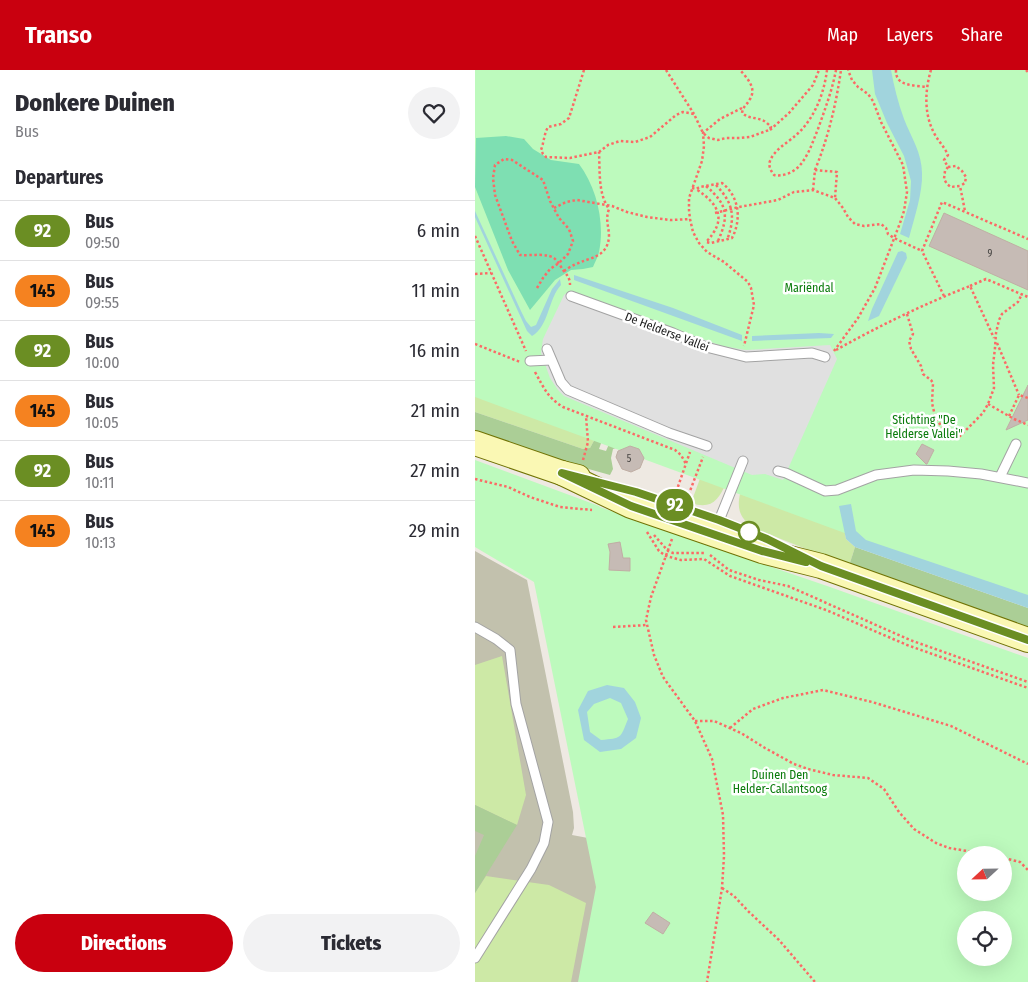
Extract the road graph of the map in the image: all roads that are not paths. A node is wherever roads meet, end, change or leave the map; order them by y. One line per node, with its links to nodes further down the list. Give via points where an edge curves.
1 (571, 296): 3 (lane, De Helderse Vallei, via 706,347 746,357 812,353)
2 (547, 350): 4 (lane)
3 (825, 357)
4 (551, 360): 5 (lane); 8 (lane, via 561,382 569,390)
5 (527, 362)
6 (475, 443): 13 (street, via 568,475 631,506 678,511)
7 (1016, 444): 11 (lane)
8 (707, 446)
9 (743, 461): 13 (lane)
10 (778, 471): 11 (lane, via 825,491 837,490 876,475 915,470)
11 (1000, 478): 12 (lane)
12 (1028, 483)
13 (717, 527): 15 (street, via 762,551 821,566)
14 (475, 627): 16 (lane, via 510,650 515,704 548,822 544,843 531,869)
15 (1028, 640)
16 (475, 958)

